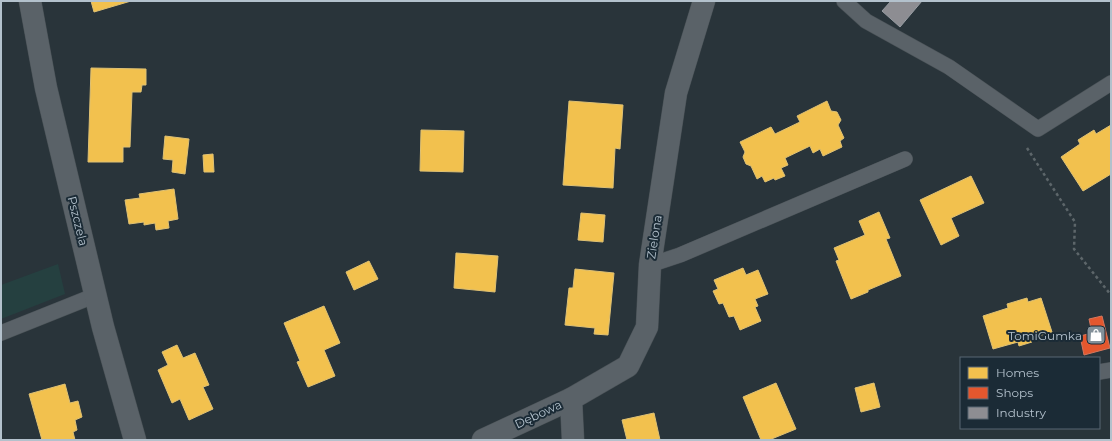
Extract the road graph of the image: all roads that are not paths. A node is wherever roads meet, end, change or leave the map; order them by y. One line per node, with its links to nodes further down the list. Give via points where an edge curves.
1 (30, 1): 7 (street, Pszczela, via 46,88)
2 (704, 1): 6 (street, Zielona, via 676,93)
3 (844, 1): 4 (lane, via 866,21 950,67 1038,129)
4 (1111, 83)
5 (905, 159): 6 (lane, via 680,255)
6 (650, 264): 11 (street, Zielona, via 647,327 628,366)
7 (96, 295): 8 (lane); 12 (street, Pszczela)
8 (1, 333)
9 (1111, 370): 10 (lane)
10 (1100, 372)
11 (571, 399): 13 (street, Dębowa); 14 (street)
12 (135, 440)
13 (483, 440)
14 (573, 440)

